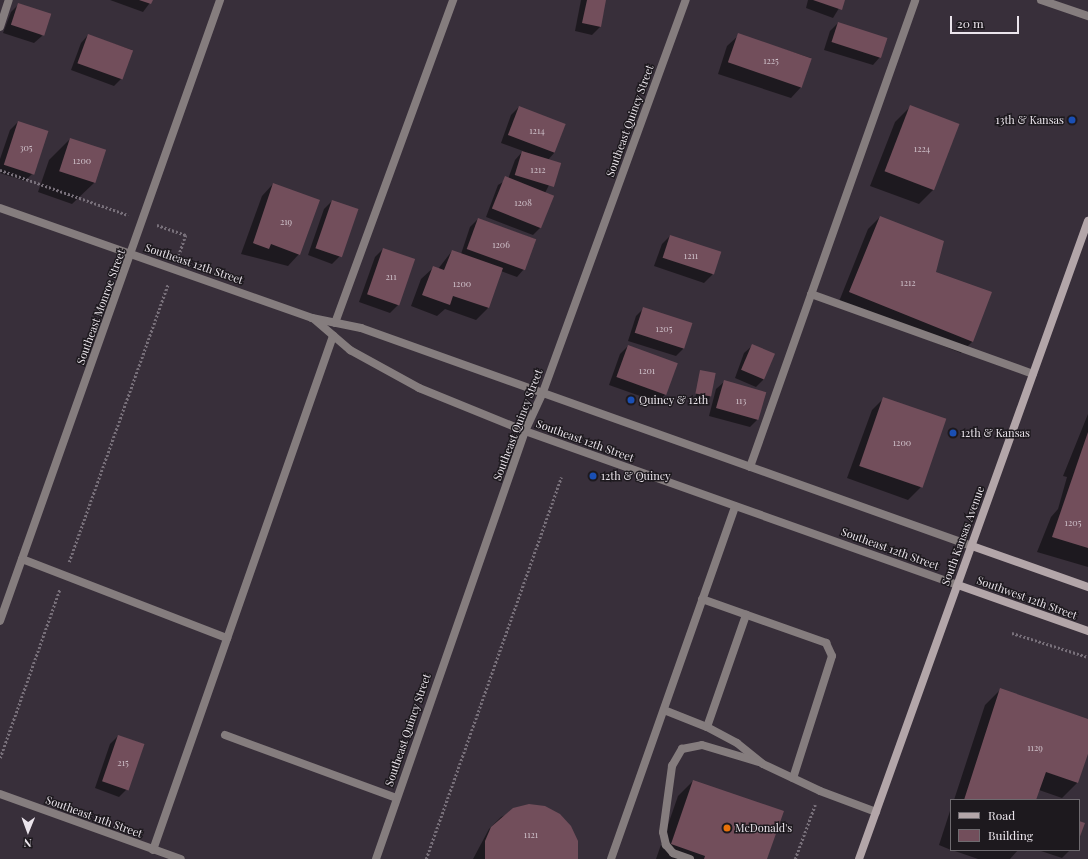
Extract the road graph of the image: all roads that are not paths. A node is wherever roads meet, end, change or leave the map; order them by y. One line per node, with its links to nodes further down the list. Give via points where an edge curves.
1 (9, 0): 8 (street)
2 (220, 0): 11 (street, Southeast Monroe Street)
3 (453, 0): 14 (street)
4 (686, 0): 17 (street, Southeast Quincy Street)
5 (915, 0): 12 (street)
6 (1041, 0): 7 (street)
7 (1088, 16)
8 (0, 27)
9 (0, 208): 11 (street, Southeast 12th Street)
10 (1088, 221): 16 (main road, South Kansas Avenue)
11 (131, 254): 13 (street, Southeast 12th Street); 22 (street, Southeast Monroe Street)
12 (810, 294): 16 (street); 19 (street)
13 (312, 318): 14 (street, Southeast 12th Street); 15 (street, Southeast 12th Street)
14 (335, 323): 17 (street, Southeast 12th Street, via 361,328)
15 (333, 336): 18 (street, Southeast 12th Street, via 350,350 419,388); 29 (street)
16 (1033, 374): 21 (main road, South Kansas Avenue)
17 (543, 392): 18 (street, Southeast Quincy Street); 19 (street, Southeast 12th Street)
18 (525, 431): 20 (street, Southeast 12th Street); 36 (street, Southeast Quincy Street)
19 (750, 467): 21 (street, Southeast 12th Street)
20 (736, 506): 23 (street, Southeast 12th Street); 25 (street)
21 (972, 546): 23 (main road, South Kansas Avenue); 24 (main road)
22 (22, 559): 27 (street, Southeast Monroe Street); 29 (street)
23 (958, 585): 28 (main road, Southwest 12th Street); 37 (main road, South Kansas Avenue)
24 (1088, 587)
25 (702, 599): 26 (street); 30 (street)
26 (746, 615): 31 (street); 34 (street, via 826,643 832,656)
27 (0, 622)
28 (1088, 631)
29 (228, 638): 38 (street)
30 (664, 710): 31 (street); 41 (street)
31 (707, 727): 33 (street, via 737,743)
32 (225, 735): 36 (street)
33 (764, 764): 34 (street); 42 (street, via 702,744 682,749 672,766 664,832 666,844 673,853)
34 (793, 778): 37 (street)
35 (0, 794): 38 (street, Southeast 11th Street)
36 (396, 798): 40 (street, Southeast Quincy Street)
37 (876, 812): 43 (main road, South Kansas Avenue)
38 (153, 850): 39 (street, Southeast 11th Street)
39 (181, 859)
40 (376, 859)
41 (611, 859)
42 (690, 859)
43 (860, 859)

